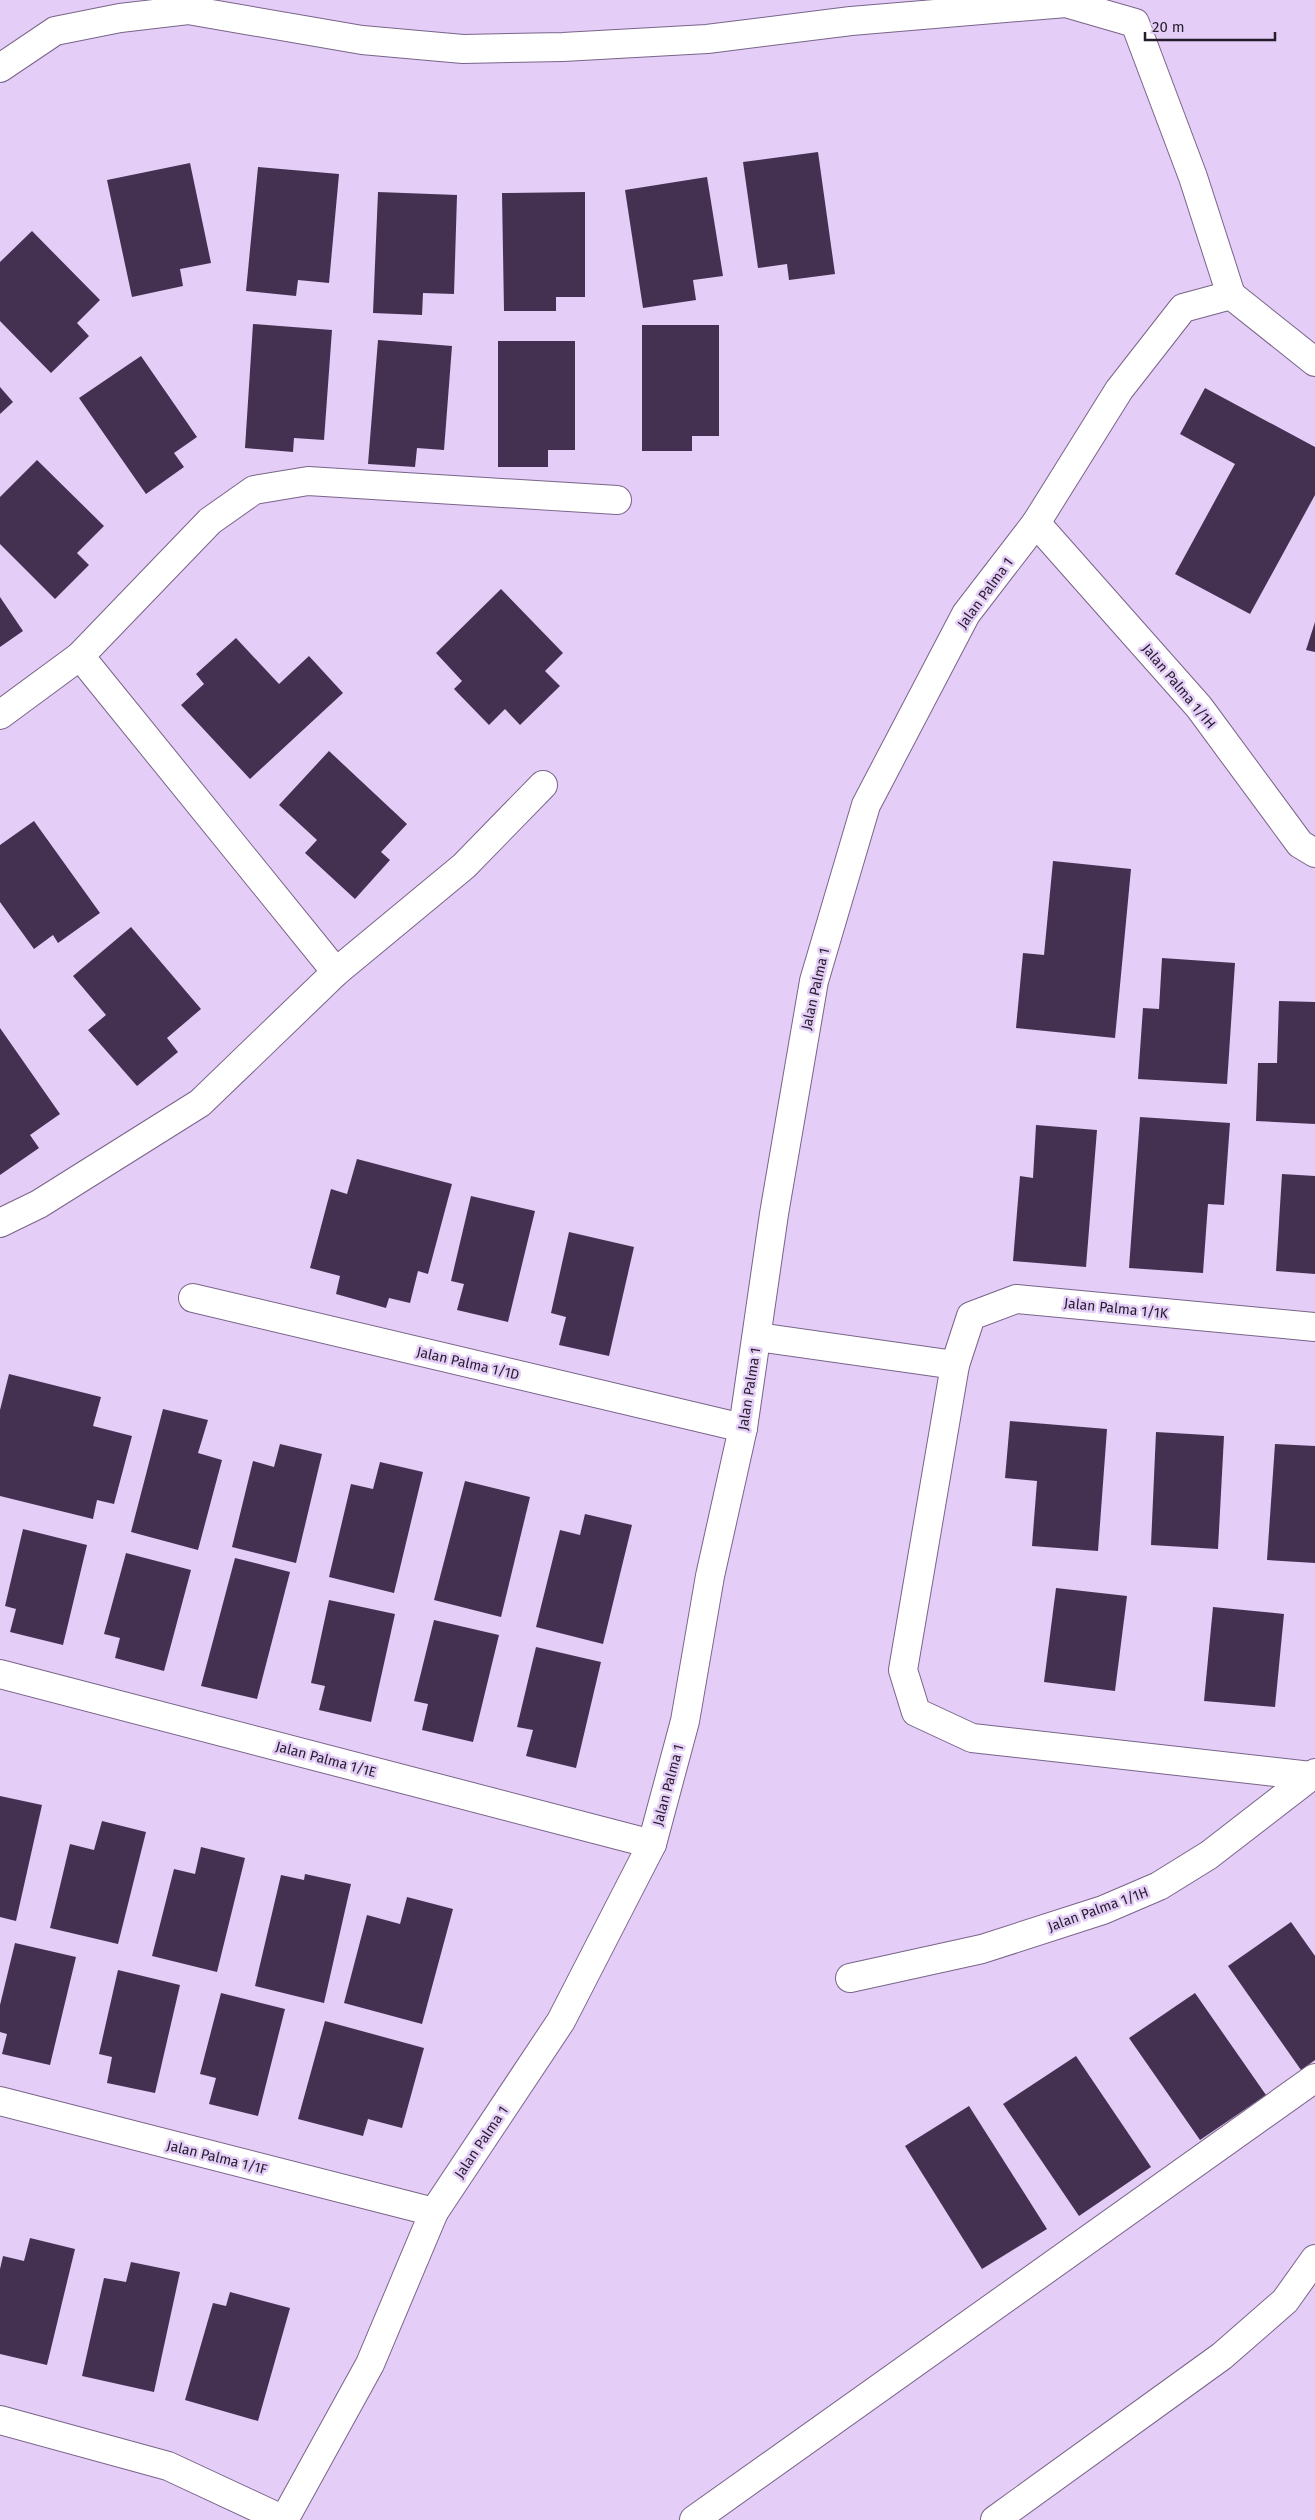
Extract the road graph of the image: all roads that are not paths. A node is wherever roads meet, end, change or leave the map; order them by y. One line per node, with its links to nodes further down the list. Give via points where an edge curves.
1 (0, 68): 2 (street, via 55,31 120,18 188,10 362,40 463,49 563,47 707,38 851,21 1066,3 1135,23 1193,177)
2 (1231, 295): 3 (street); 5 (street, Jalan Palma 1, via 1182,308 1119,390)
3 (1315, 362)
4 (617, 500): 6 (street, via 308,481 254,490 210,521)
5 (1036, 523): 9 (street, Jalan Palma 1/1H, via 1199,707 1300,844); 14 (street, Jalan Palma 1, via 966,614 866,804 814,981 774,1214)
6 (80, 656): 7 (street); 10 (street)
7 (0, 715)
8 (543, 785): 10 (street, via 464,866)
9 (1315, 853)
10 (336, 972): 11 (street, via 200,1103 39,1204)
11 (0, 1223)
12 (193, 1298): 16 (street, Jalan Palma 1/1D)
13 (1315, 1328): 15 (street, Jalan Palma 1/1K, via 1016,1299 971,1316)
14 (757, 1338): 15 (street); 16 (street, Jalan Palma 1)
15 (955, 1365): 18 (street, via 903,1670 916,1712 972,1738)
16 (743, 1428): 19 (street, Jalan Palma 1, via 710,1576 685,1721)
17 (0, 1674): 19 (street, Jalan Palma 1/1E)
18 (1313, 1774): 20 (street, Jalan Palma 1/1H, via 1208,1855 1159,1886 1103,1910 982,1949)
19 (652, 1844): 23 (street, Jalan Palma 1, via 561,2021)
20 (850, 1978)
21 (1315, 2078): 27 (street)
22 (0, 2102): 23 (street, Jalan Palma 1/1F)
23 (434, 2212): 26 (street, Jalan Palma 1, via 370,2364)
24 (1315, 2259): 28 (street, via 1285,2301 1222,2356)
25 (0, 2420): 26 (street, via 168,2466)
26 (284, 2520)
27 (694, 2520)
28 (995, 2520)

